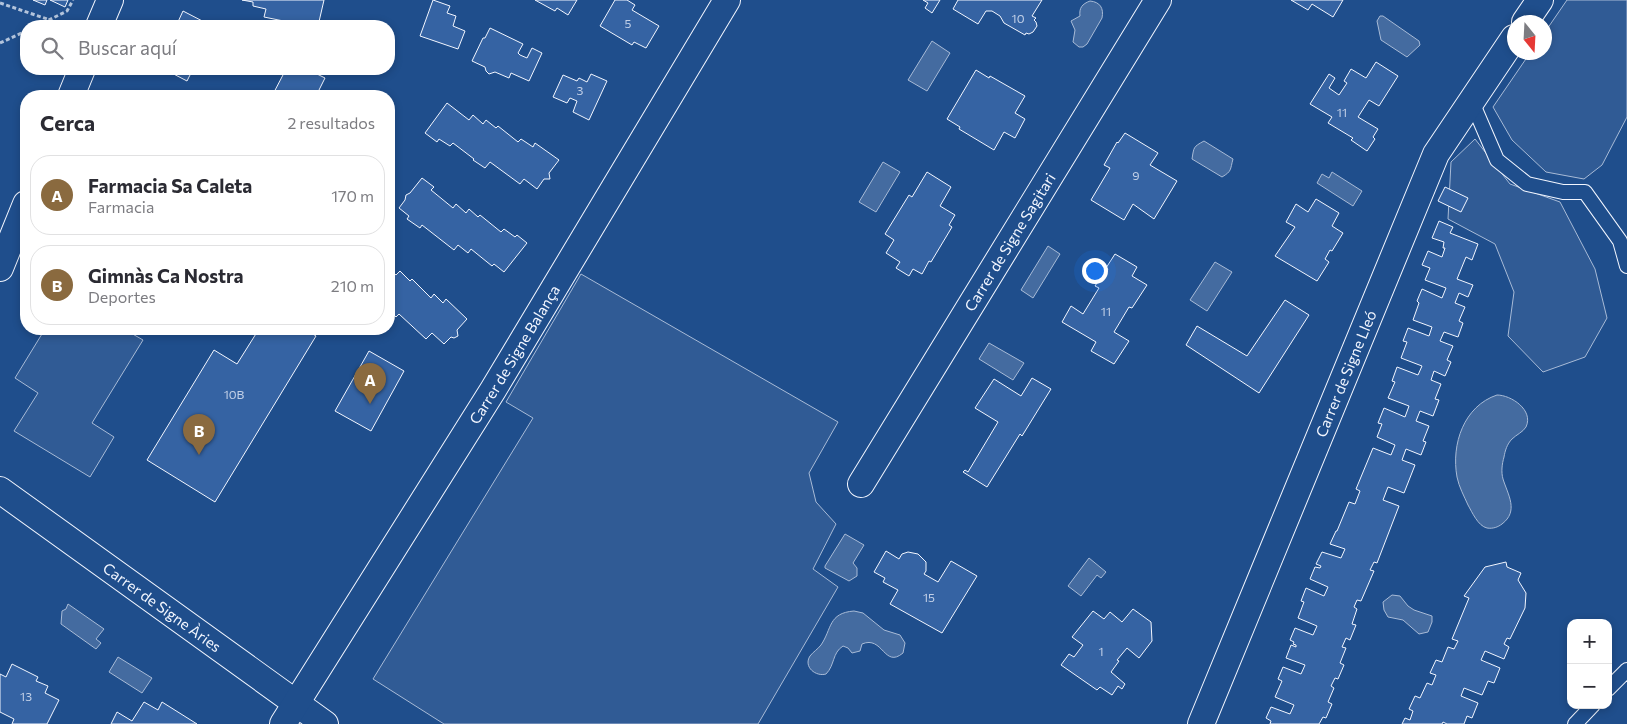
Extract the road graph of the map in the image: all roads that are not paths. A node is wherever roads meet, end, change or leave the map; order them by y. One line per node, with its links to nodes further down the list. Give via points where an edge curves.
1 (110, 0): 6 (street)
2 (726, 0): 19 (street, Carrer de Signe Balança, via 493,390)
3 (1158, 0): 14 (street, Carrer de Signe Sagitari)
4 (1540, 0): 5 (street)
5 (1530, 15)
6 (102, 20)
7 (1507, 49): 10 (street, Carrer de Signe Lleó)
8 (80, 75): 9 (street)
9 (73, 90)
10 (1472, 102): 12 (lane, via 1497,160 1526,184 1563,192 1585,192 1620,241); 21 (street, Carrer de Signe Lleó, via 1436,154)
11 (20, 219): 13 (street)
12 (1627, 266)
13 (0, 268)
14 (861, 484)
15 (0, 490): 19 (street, Carrer de Signe Àries)
16 (1627, 670): 17 (lane)
17 (1612, 685)
18 (1589, 709): 22 (lane)
19 (290, 714): 20 (street, Carrer de Signe Àries)
20 (325, 724)
21 (1201, 724)
22 (1574, 724)

